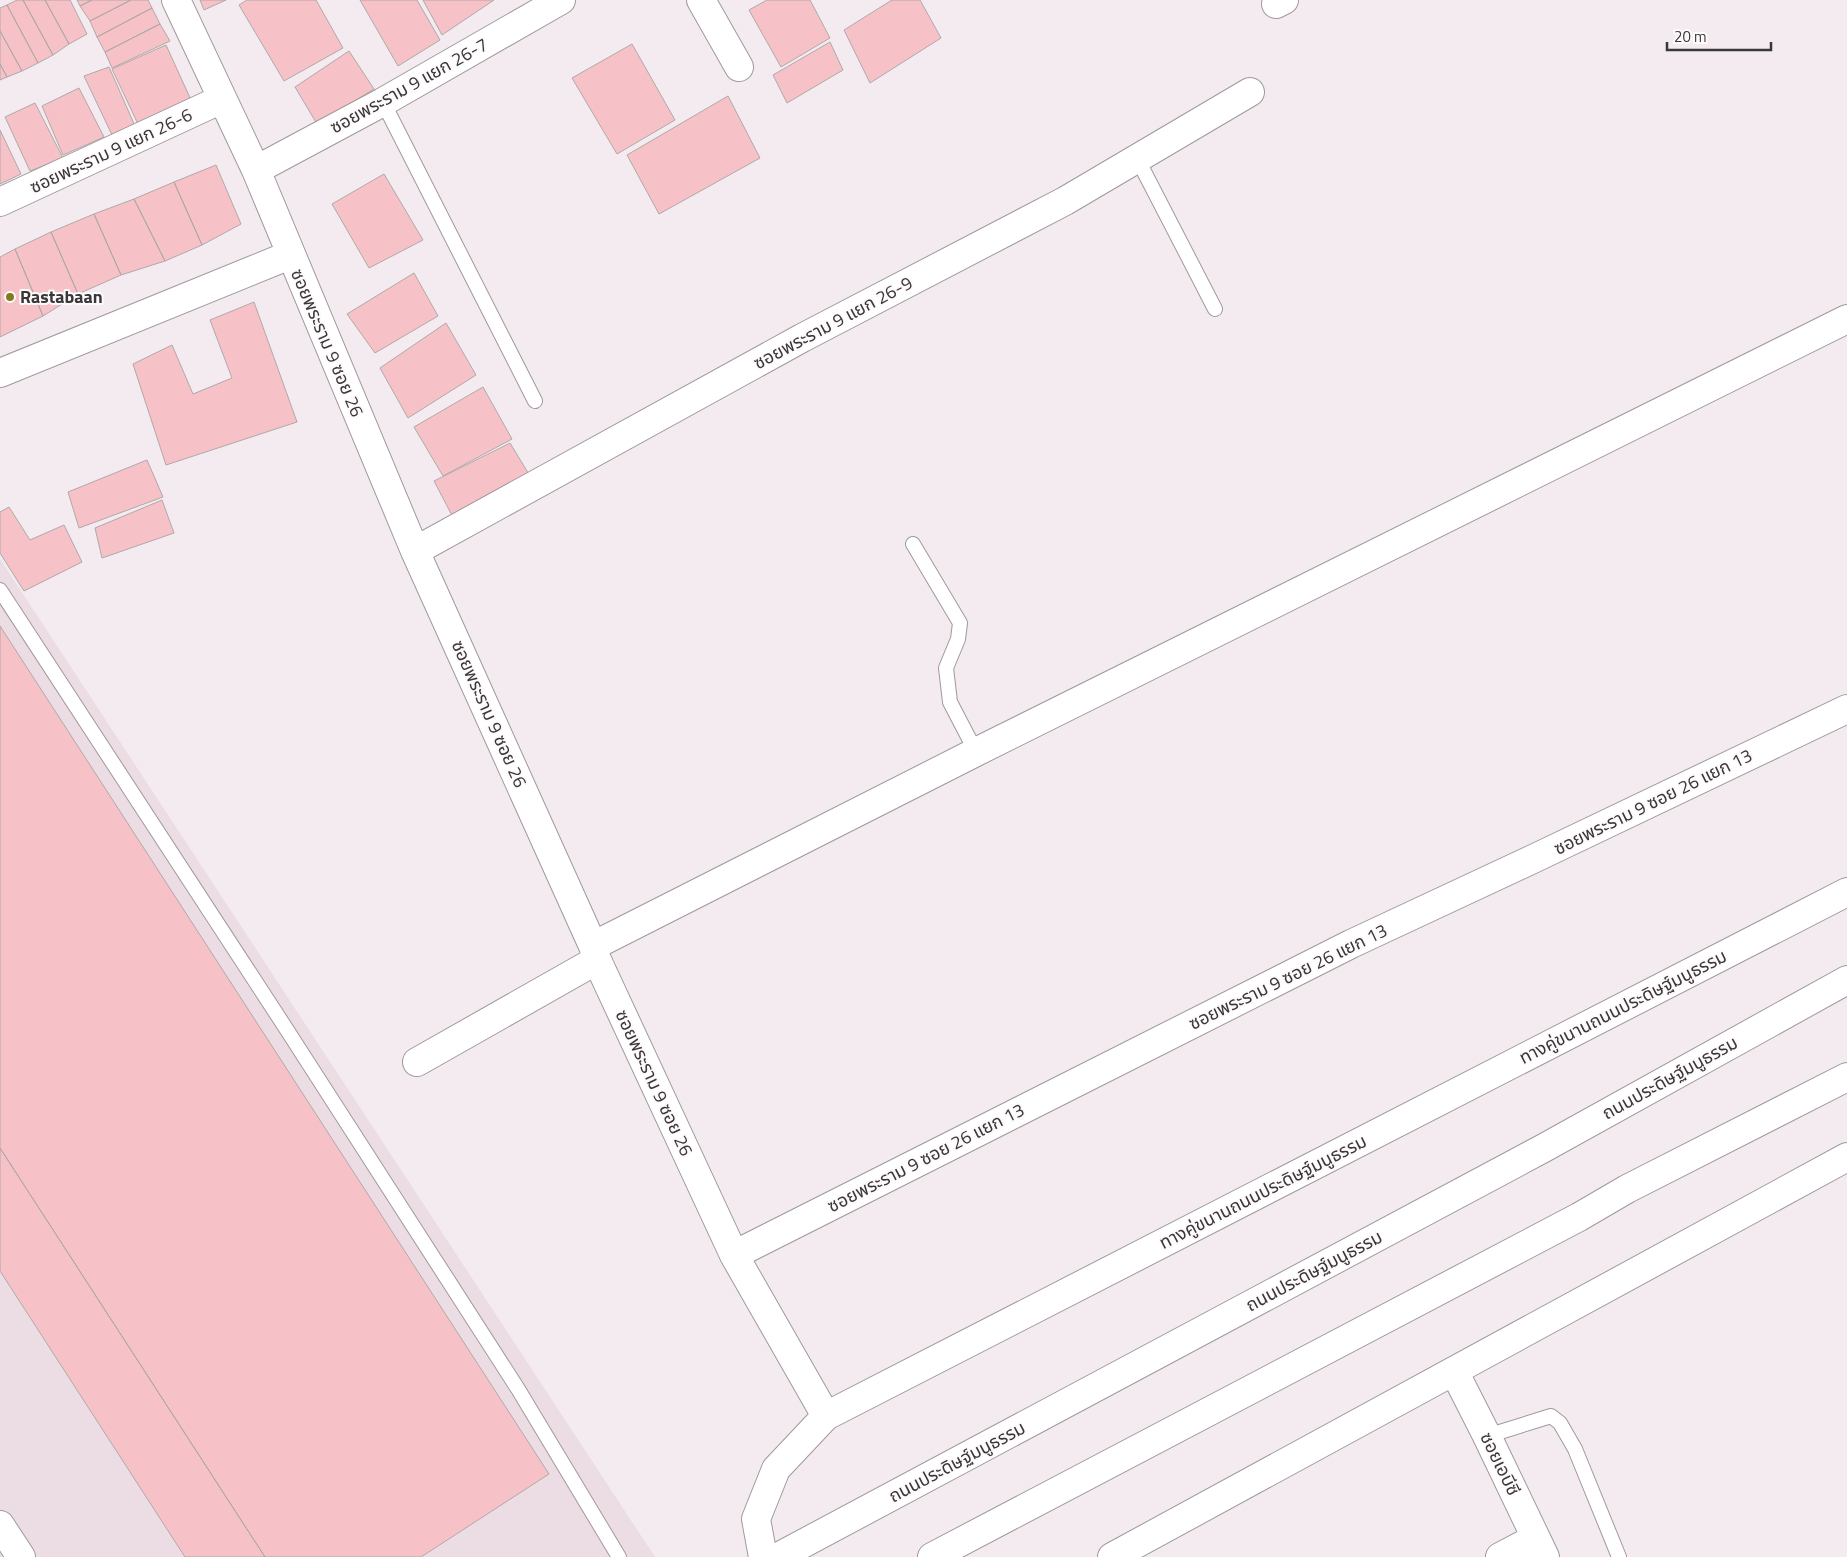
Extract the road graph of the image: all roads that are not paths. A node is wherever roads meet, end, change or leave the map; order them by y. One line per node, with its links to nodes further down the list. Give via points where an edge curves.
1 (176, 0): 6 (street, ซอยพระราม 9 ซอย 26)
2 (561, 0): 7 (street, ซอยพระราม 9 แยก 26-7)
3 (701, 0): 4 (street)
4 (739, 67)
5 (1250, 92): 8 (street, ซอยพระราม 9 แยก 26-9)
6 (222, 99): 9 (street, ซอยพระราม 9 ซอย 26); 10 (street, ซอยพระราม 9 แยก 26-6)
7 (383, 102): 9 (street, ซอยพระราม 9 แยก 26-7); 15 (lane)
8 (1137, 158): 12 (lane); 17 (street, ซอยพระราม 9 แยก 26-9, via 1065,201 802,338)
9 (256, 170): 11 (street, ซอยพระราม 9 ซอย 26)
10 (0, 202)
11 (290, 255): 14 (street); 17 (street, ซอยพระราม 9 ซอย 26)
12 (1215, 309)
13 (1847, 319): 20 (street)
14 (0, 373)
15 (535, 401)
16 (913, 544): 20 (lane, via 960,623 958,639 946,668 950,702)
17 (415, 551): 22 (street, ซอยพระราม 9 ซอย 26)
18 (0, 590): 34 (lane, via 518,1389)
19 (1847, 709): 27 (street, ซอยพระราม 9 ซอย 26 แยก 13, via 1351,944)
20 (976, 752): 22 (street)
21 (1847, 892): 29 (street, ทางคู่ขนานถนนประดิษฐ์มนูธรรม)
22 (595, 953): 24 (street); 27 (street, ซอยพระราม 9 ซอย 26)
23 (1847, 980): 36 (street, ถนนประดิษฐ์มนูธรรม, via 1542,1149)
24 (417, 1062)
25 (1847, 1077): 37 (street, via 1627,1189)
26 (1847, 1157): 28 (street)
27 (734, 1255): 29 (street, ซอยพระราม 9 ซอย 26)
28 (1454, 1371): 30 (street, ซอยเอบีซี); 38 (street)
29 (826, 1416): 35 (street, ทางคู่ขนานถนนประดิษฐ์มนูธรรม, via 776,1469 756,1518)
30 (1487, 1436): 32 (street, ซอยเอบีซี); 40 (lane, via 1555,1417 1575,1449)
31 (0, 1525): 33 (street)
32 (1540, 1548): 39 (street)
33 (21, 1557)
34 (619, 1557)
35 (763, 1557)
36 (778, 1557)
37 (932, 1557)
38 (1112, 1557)
39 (1500, 1557)
40 (1619, 1557)

